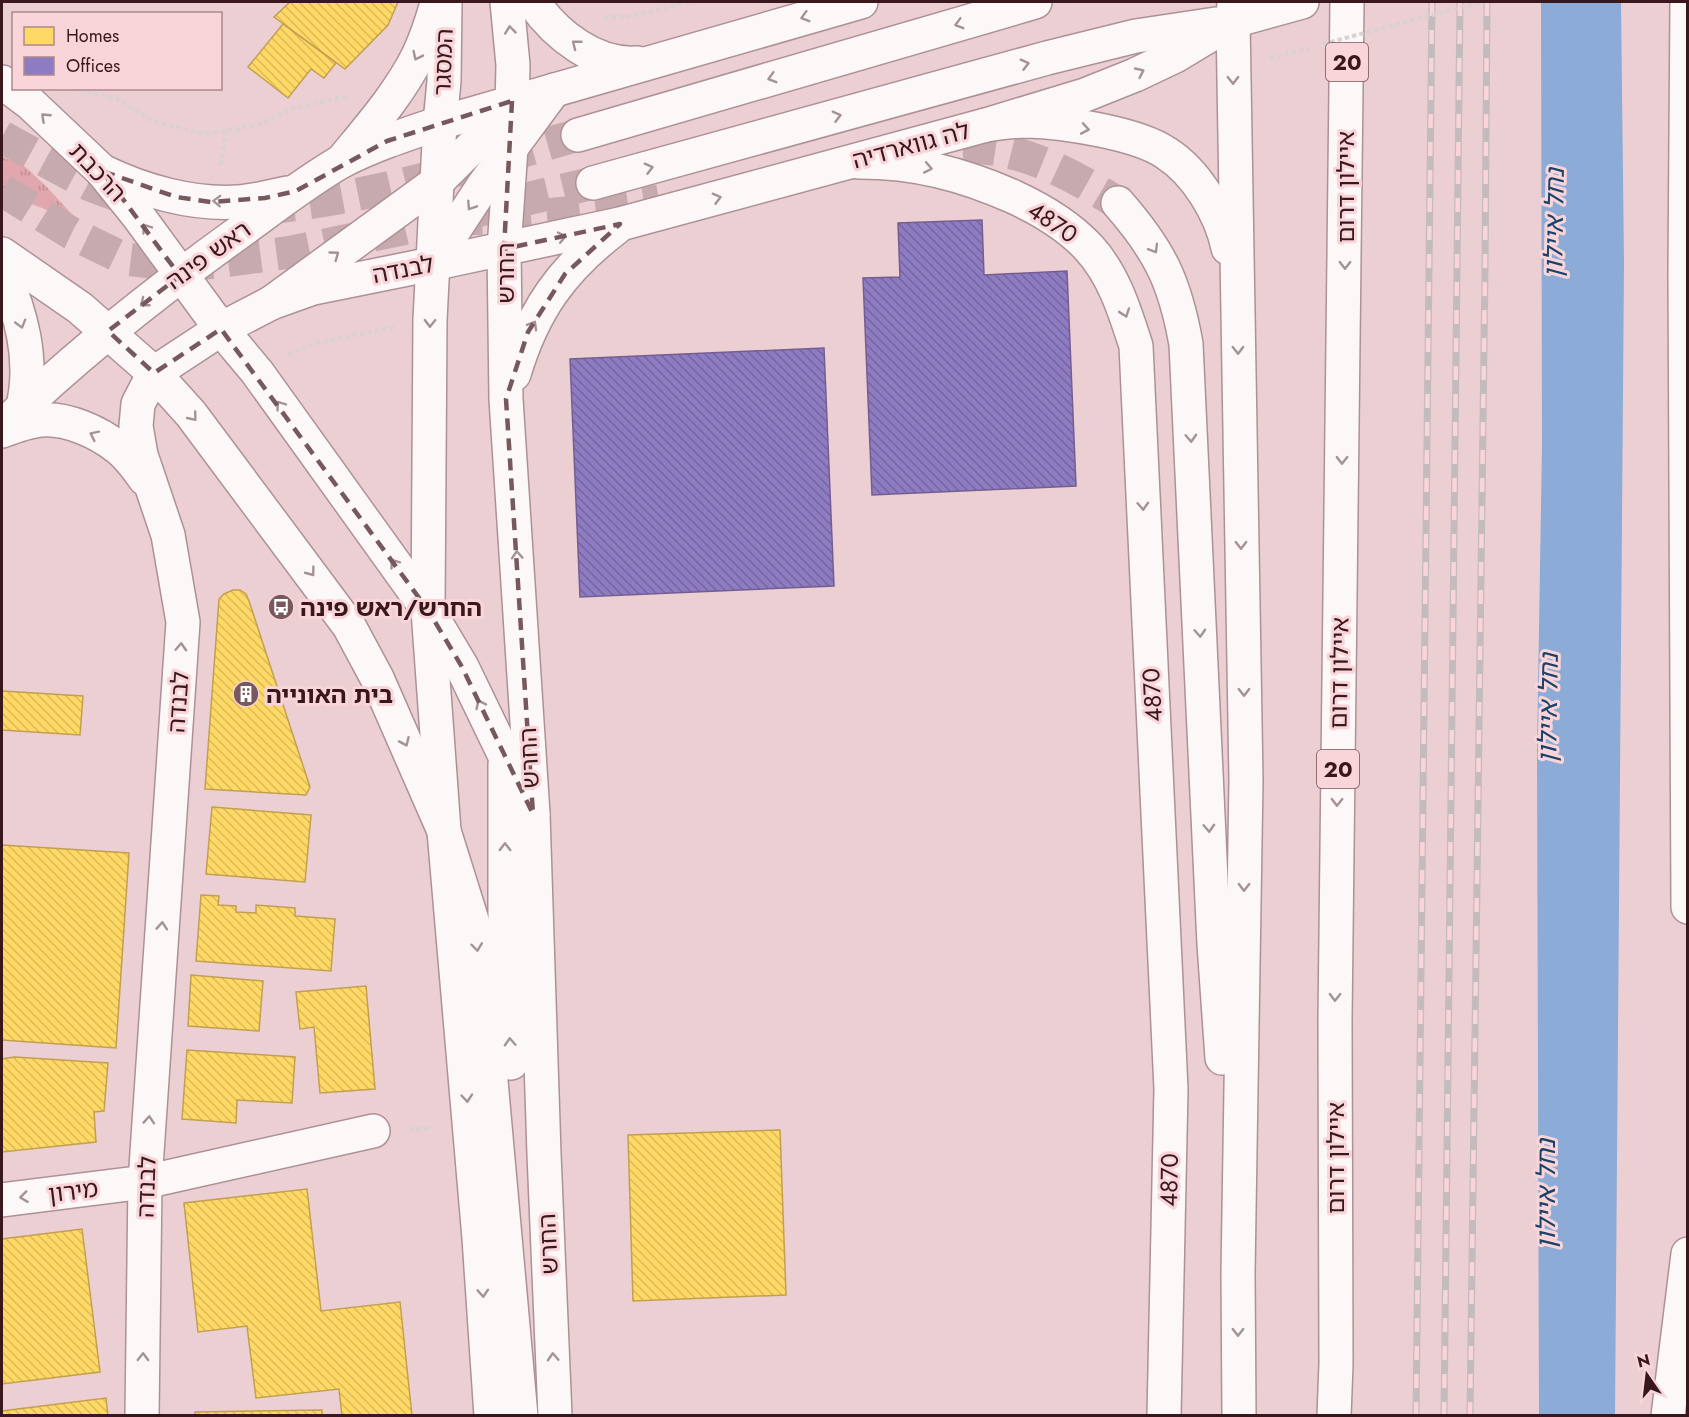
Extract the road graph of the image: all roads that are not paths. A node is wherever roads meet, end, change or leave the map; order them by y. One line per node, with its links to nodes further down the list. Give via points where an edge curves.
1 (438, 2): 19 (main road, one-way to 19, via 418,56 381,114)
2 (445, 2): 15 (main road, המסגר)
3 (507, 2): 14 (main road, one-way to 3)
4 (533, 2): 11 (main road, one-way to 4, via 624,64 586,51)
5 (1035, 2): 17 (main road, one-way to 17)
6 (1302, 2): 10 (main road, לה גווארדיה)
7 (1347, 2): 59 (main road, איילון דרום / 20, one-way to 59)
8 (1687, 2): 46 (main road)
9 (844, 4): 11 (main road, one-way to 11)
10 (1234, 11): 16 (main road, לה גווארדיה, one-way to 10, via 1084,95 1135,75 1175,56); 23 (main road, one-way to 10); 32 (main road, one-way to 32)
11 (651, 62): 13 (main road)
12 (13, 90): 21 (main road, הרכבת, one-way to 12)
13 (554, 90): 14 (main road); 18 (main road)
14 (512, 101): 15 (main road); 18 (main road, החרש); 22 (main road)
15 (440, 123): 19 (main road, ראש פינה); 22 (main road)
16 (986, 124): 20 (main road, לה גווארדיה); 32 (main road, one-way to 32, via 1027,121 1061,125 1132,139 1166,152 1194,179 1218,216)
17 (578, 135)
18 (511, 148): 27 (main road, החרש); 29 (main road, one-way to 29)
19 (342, 162): 24 (main road, ראש פינה)
20 (849, 162): 26 (main road, לה גווארדיה, one-way to 20); 57 (main road, 4870, one-way to 57, via 911,165 949,172 1032,205 1065,225 1090,248 1113,283 1136,346 1171,1089)
21 (102, 171): 24 (main road, one-way to 21, via 238,202 211,202 176,197); 31 (main road, הרכבת, one-way to 21)
22 (437, 182): 29 (main road); 33 (main road, one-way to 22)
23 (592, 183)
24 (296, 191): 31 (main road, ראש פינה)
25 (1118, 203): 51 (main road, one-way to 51, via 1157,253 1171,283 1186,344 1214,944)
26 (620, 224): 27 (main road, לה גווארדיה, one-way to 26); 37 (main road, one-way to 26, via 528,332 551,294 580,257)
27 (504, 249): 29 (main road, לבנדה); 37 (main road, החרש)
28 (2, 254): 35 (main road)
29 (432, 264): 33 (main road, לבנדה, via 313,288); 41 (main road, one-way to 41)
30 (2, 269): 38 (main road, one-way to 38, via 28,361 28,385)
31 (180, 276): 34 (main road, הרכבת); 35 (main road, ראש פינה, one-way to 35)
32 (1236, 292): 51 (main road, one-way to 51, via 1246,780)
33 (272, 303): 34 (main road, לבנדה)
34 (220, 329): 36 (main road, לבנדה); 41 (main road, הרכבת, one-way to 34, via 256,372)
35 (108, 331): 36 (main road); 38 (main road, ראש פינה)
36 (154, 373): 40 (main road, לבנדה, via 138,404 136,426); 45 (main road, one-way to 45, via 191,414 349,626 377,678)
37 (506, 399): 42 (main road, החרש, one-way to 37)
38 (12, 417)
39 (2, 431): 40 (main road, one-way to 39, via 117,447 70,424 44,420)
40 (152, 488): 48 (main road, לבנדה, one-way to 40, via 183,621 168,536)
41 (428, 610): 43 (main road, הרכבת, one-way to 41, via 462,667); 45 (main road)
42 (520, 614): 43 (main road); 44 (main road, החרש)
43 (505, 756): 44 (main road, הרכבת); 55 (main road, one-way to 43, via 505,929)
44 (533, 814): 56 (main road, החרש, one-way to 44)
45 (444, 831): 53 (main road, one-way to 53); 54 (main road, one-way to 54, via 475,930)
46 (1688, 907)
47 (373, 1131): 48 (main road, מירון)
48 (145, 1182): 49 (main road, מירון, one-way to 49); 52 (main road, לבנדה, one-way to 48)
49 (2, 1200)
50 (1688, 1254): 60 (main road)
51 (1238, 1273): 58 (main road, one-way to 58)
52 (142, 1416)
53 (491, 1416)
54 (521, 1416)
55 (526, 1416)
56 (555, 1416)
57 (1164, 1416)
58 (1239, 1416)
59 (1334, 1416)
60 (1668, 1416)

